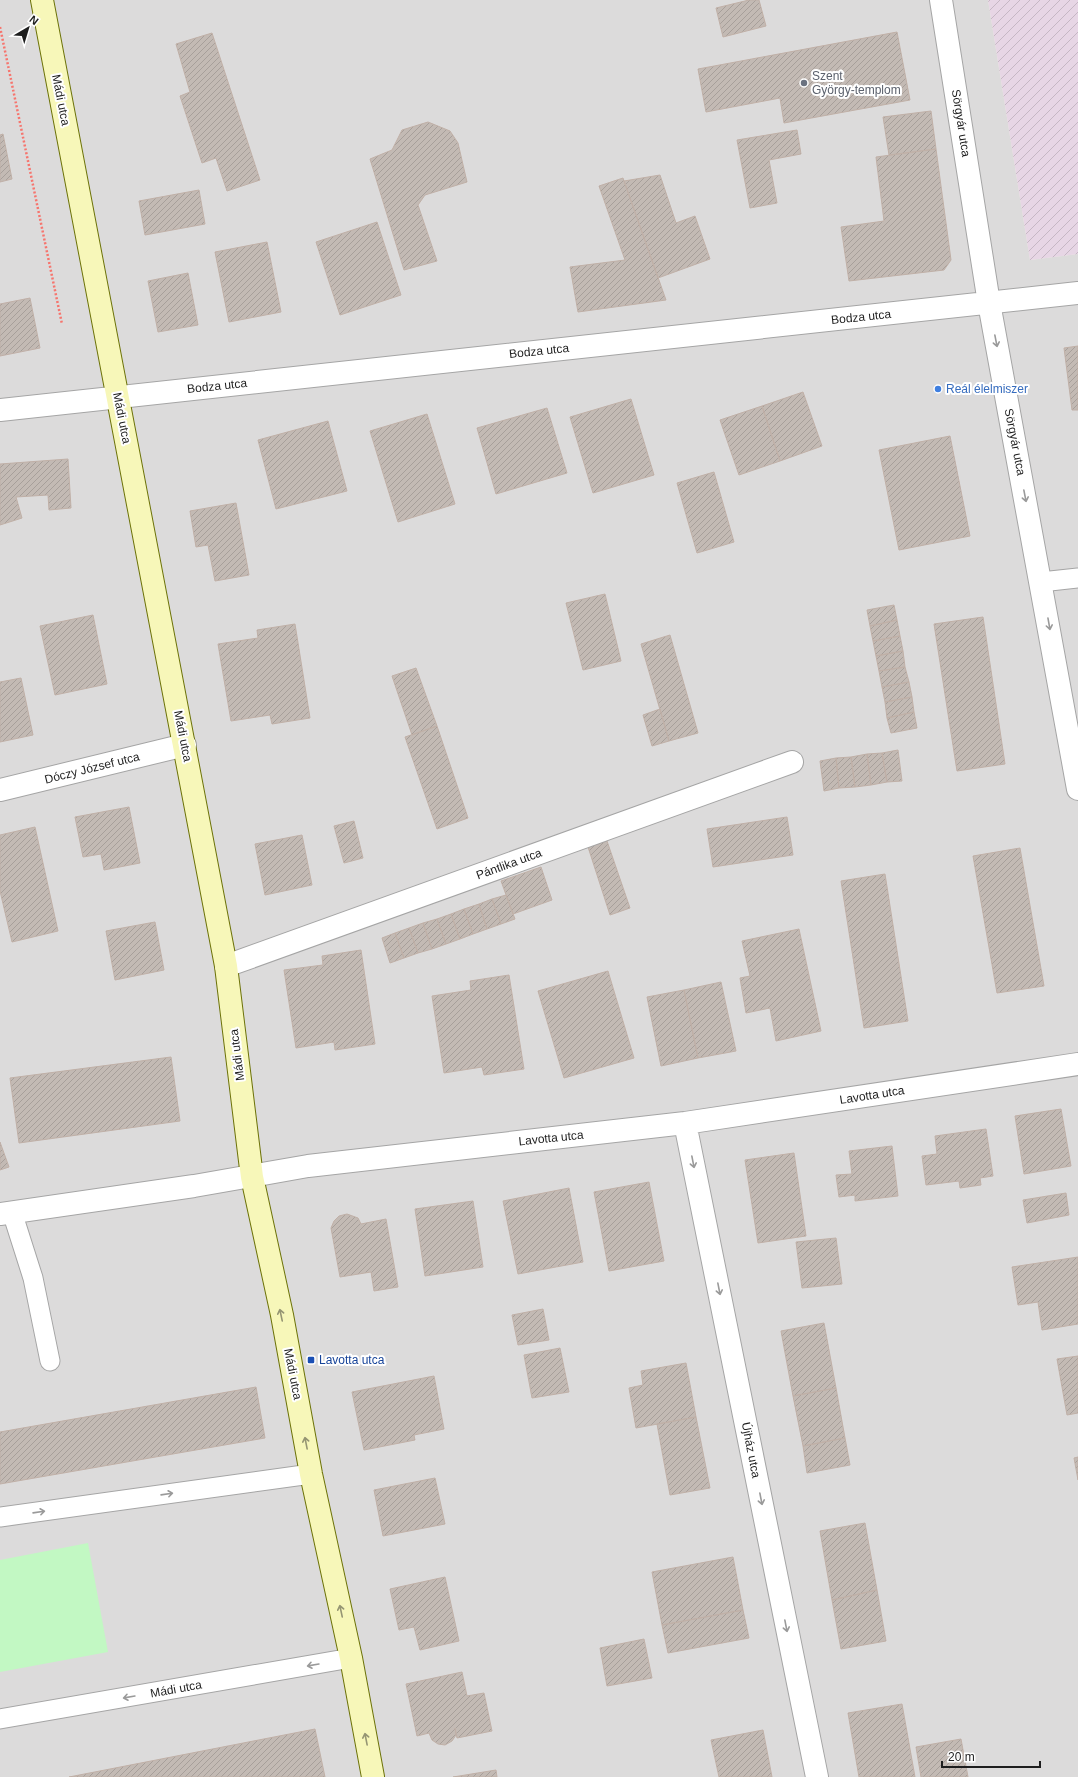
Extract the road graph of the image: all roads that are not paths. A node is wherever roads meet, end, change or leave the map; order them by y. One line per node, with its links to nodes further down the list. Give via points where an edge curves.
1 (42, 0): 5 (street, Mádi utca)
2 (941, 0): 4 (street, Sörgyár utca)
3 (1078, 293): 4 (street, Bodza utca)
4 (989, 303): 5 (street, Bodza utca); 8 (street, Sörgyár utca, one-way to 8)
5 (118, 397): 6 (street, Bodza utca); 9 (street, Mádi utca)
6 (0, 410)
7 (1078, 578): 8 (lane)
8 (1041, 582): 11 (street, Sörgyár utca, one-way to 11)
9 (185, 745): 12 (street, Dóczy József utca); 13 (street, Mádi utca)
10 (792, 762): 13 (street, Pántlika utca)
11 (1078, 789)
12 (0, 790)
13 (226, 966): 16 (street, Mádi utca)
14 (1078, 1064): 15 (street, Lavotta utca)
15 (685, 1123): 16 (street, Lavotta utca, via 308,1166); 24 (street, Újház utca, one-way to 24)
16 (252, 1176): 17 (street, Lavotta utca); 19 (street, Mádi utca, one-way to 16)
17 (6, 1213): 18 (lane, via 33,1278)
18 (50, 1361)
19 (312, 1474): 20 (lane, one-way to 19); 21 (street, Mádi utca, one-way to 19)
20 (0, 1517)
21 (351, 1658): 22 (lane, Mádi utca, one-way to 22); 23 (street, Mádi utca, one-way to 21)
22 (0, 1719)
23 (373, 1777)
24 (816, 1777)

